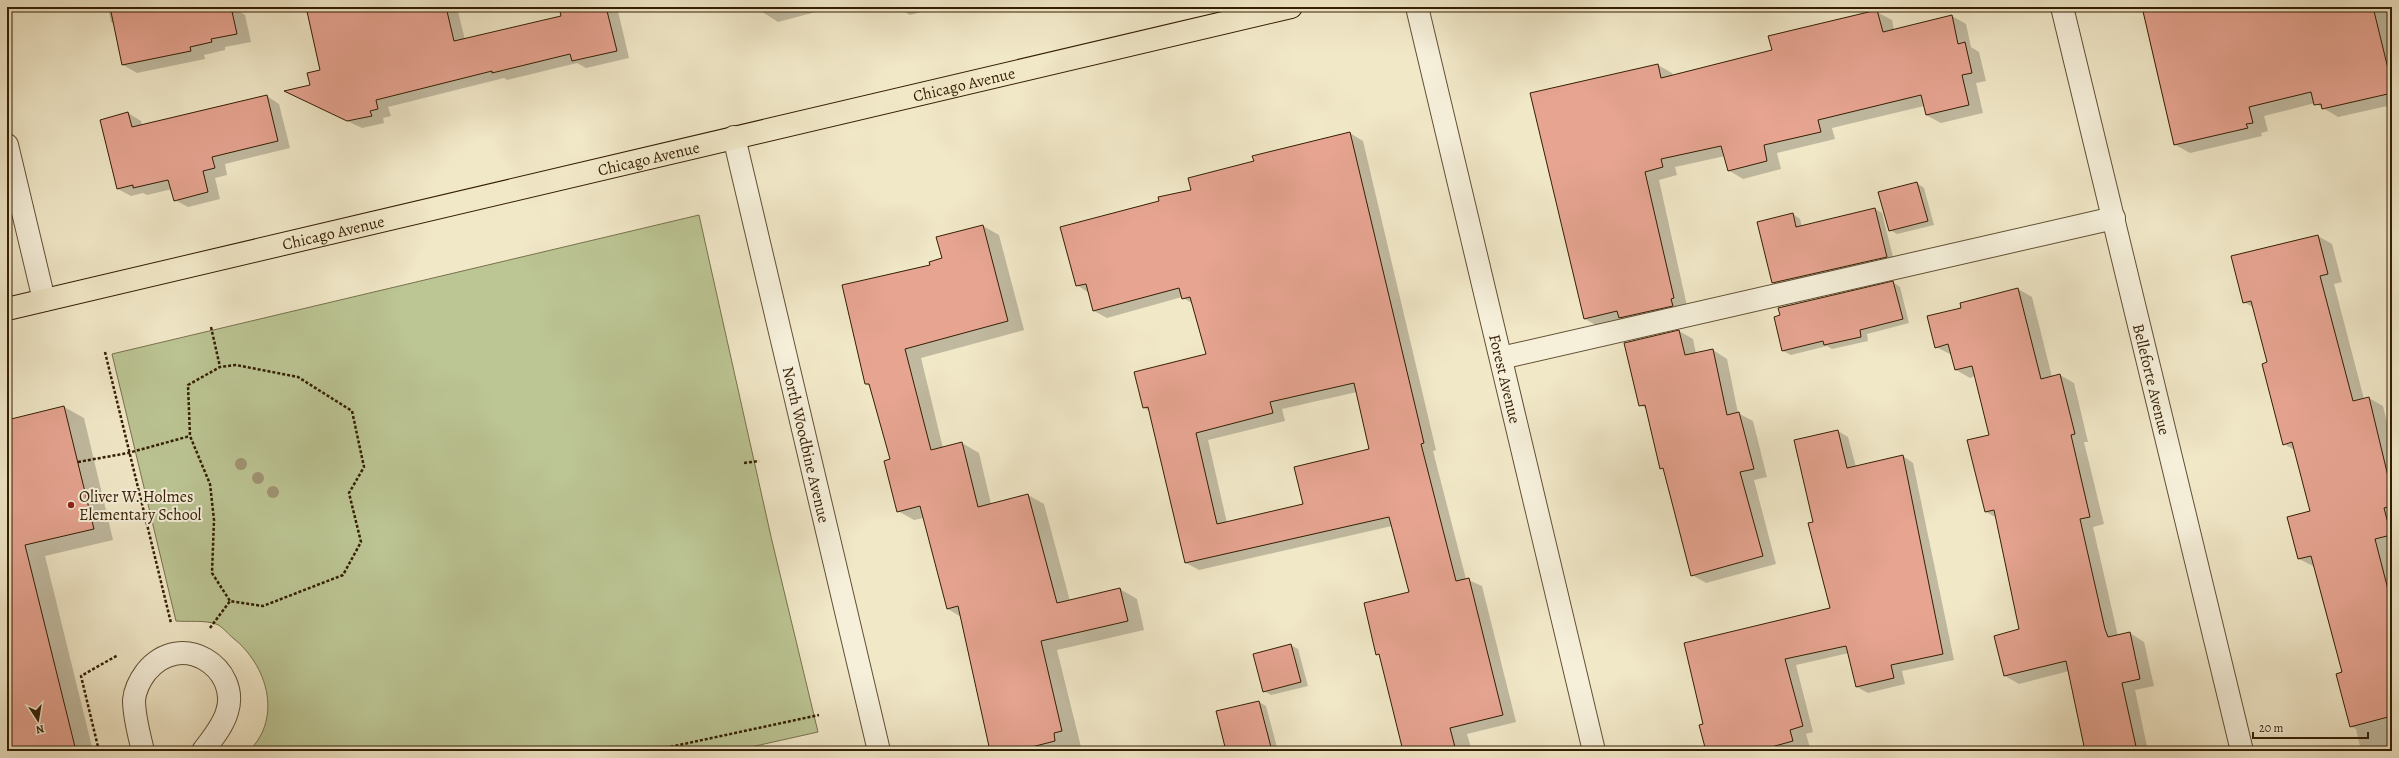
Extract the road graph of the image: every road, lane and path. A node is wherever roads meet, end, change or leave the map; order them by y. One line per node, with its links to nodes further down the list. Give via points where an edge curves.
1 (1287, 7): 4 (main road, Chicago Avenue)
2 (1417, 7): 11 (street, Forest Avenue)
3 (2062, 7): 6 (street, Belleforte Avenue)
4 (734, 137): 7 (main road, Chicago Avenue); 27 (street, North Woodbine Avenue)
5 (7, 145): 7 (street)
6 (2114, 218): 11 (street); 29 (street, Belleforte Avenue)
7 (44, 300): 8 (main road, Chicago Avenue)
8 (7, 309)
9 (212, 327): 12 (path)
10 (105, 352): 14 (path)
11 (1501, 358): 28 (street, Forest Avenue)
12 (220, 367): 13 (path, via 188,385); 18 (path, via 236,365 298,377 352,411 364,467 349,493 361,542 343,575 263,606)
13 (190, 436): 14 (path); 18 (path, via 210,484 214,520 212,573)
14 (128, 453): 16 (path); 19 (path)
15 (759, 461): 17 (path)
16 (78, 462)
17 (744, 463)
18 (230, 601): 20 (path)
19 (172, 625)
20 (207, 633)
21 (120, 654): 23 (path, via 81,676)
22 (819, 715): 26 (path)
23 (99, 751)
24 (143, 751): 25 (street, via 134,698 140,680 151,666 164,656 181,651 200,655 216,668 224,680 228,696 227,711 218,730)
25 (203, 751)
26 (651, 751)
27 (879, 751)
28 (1594, 751)
29 (2242, 751)

